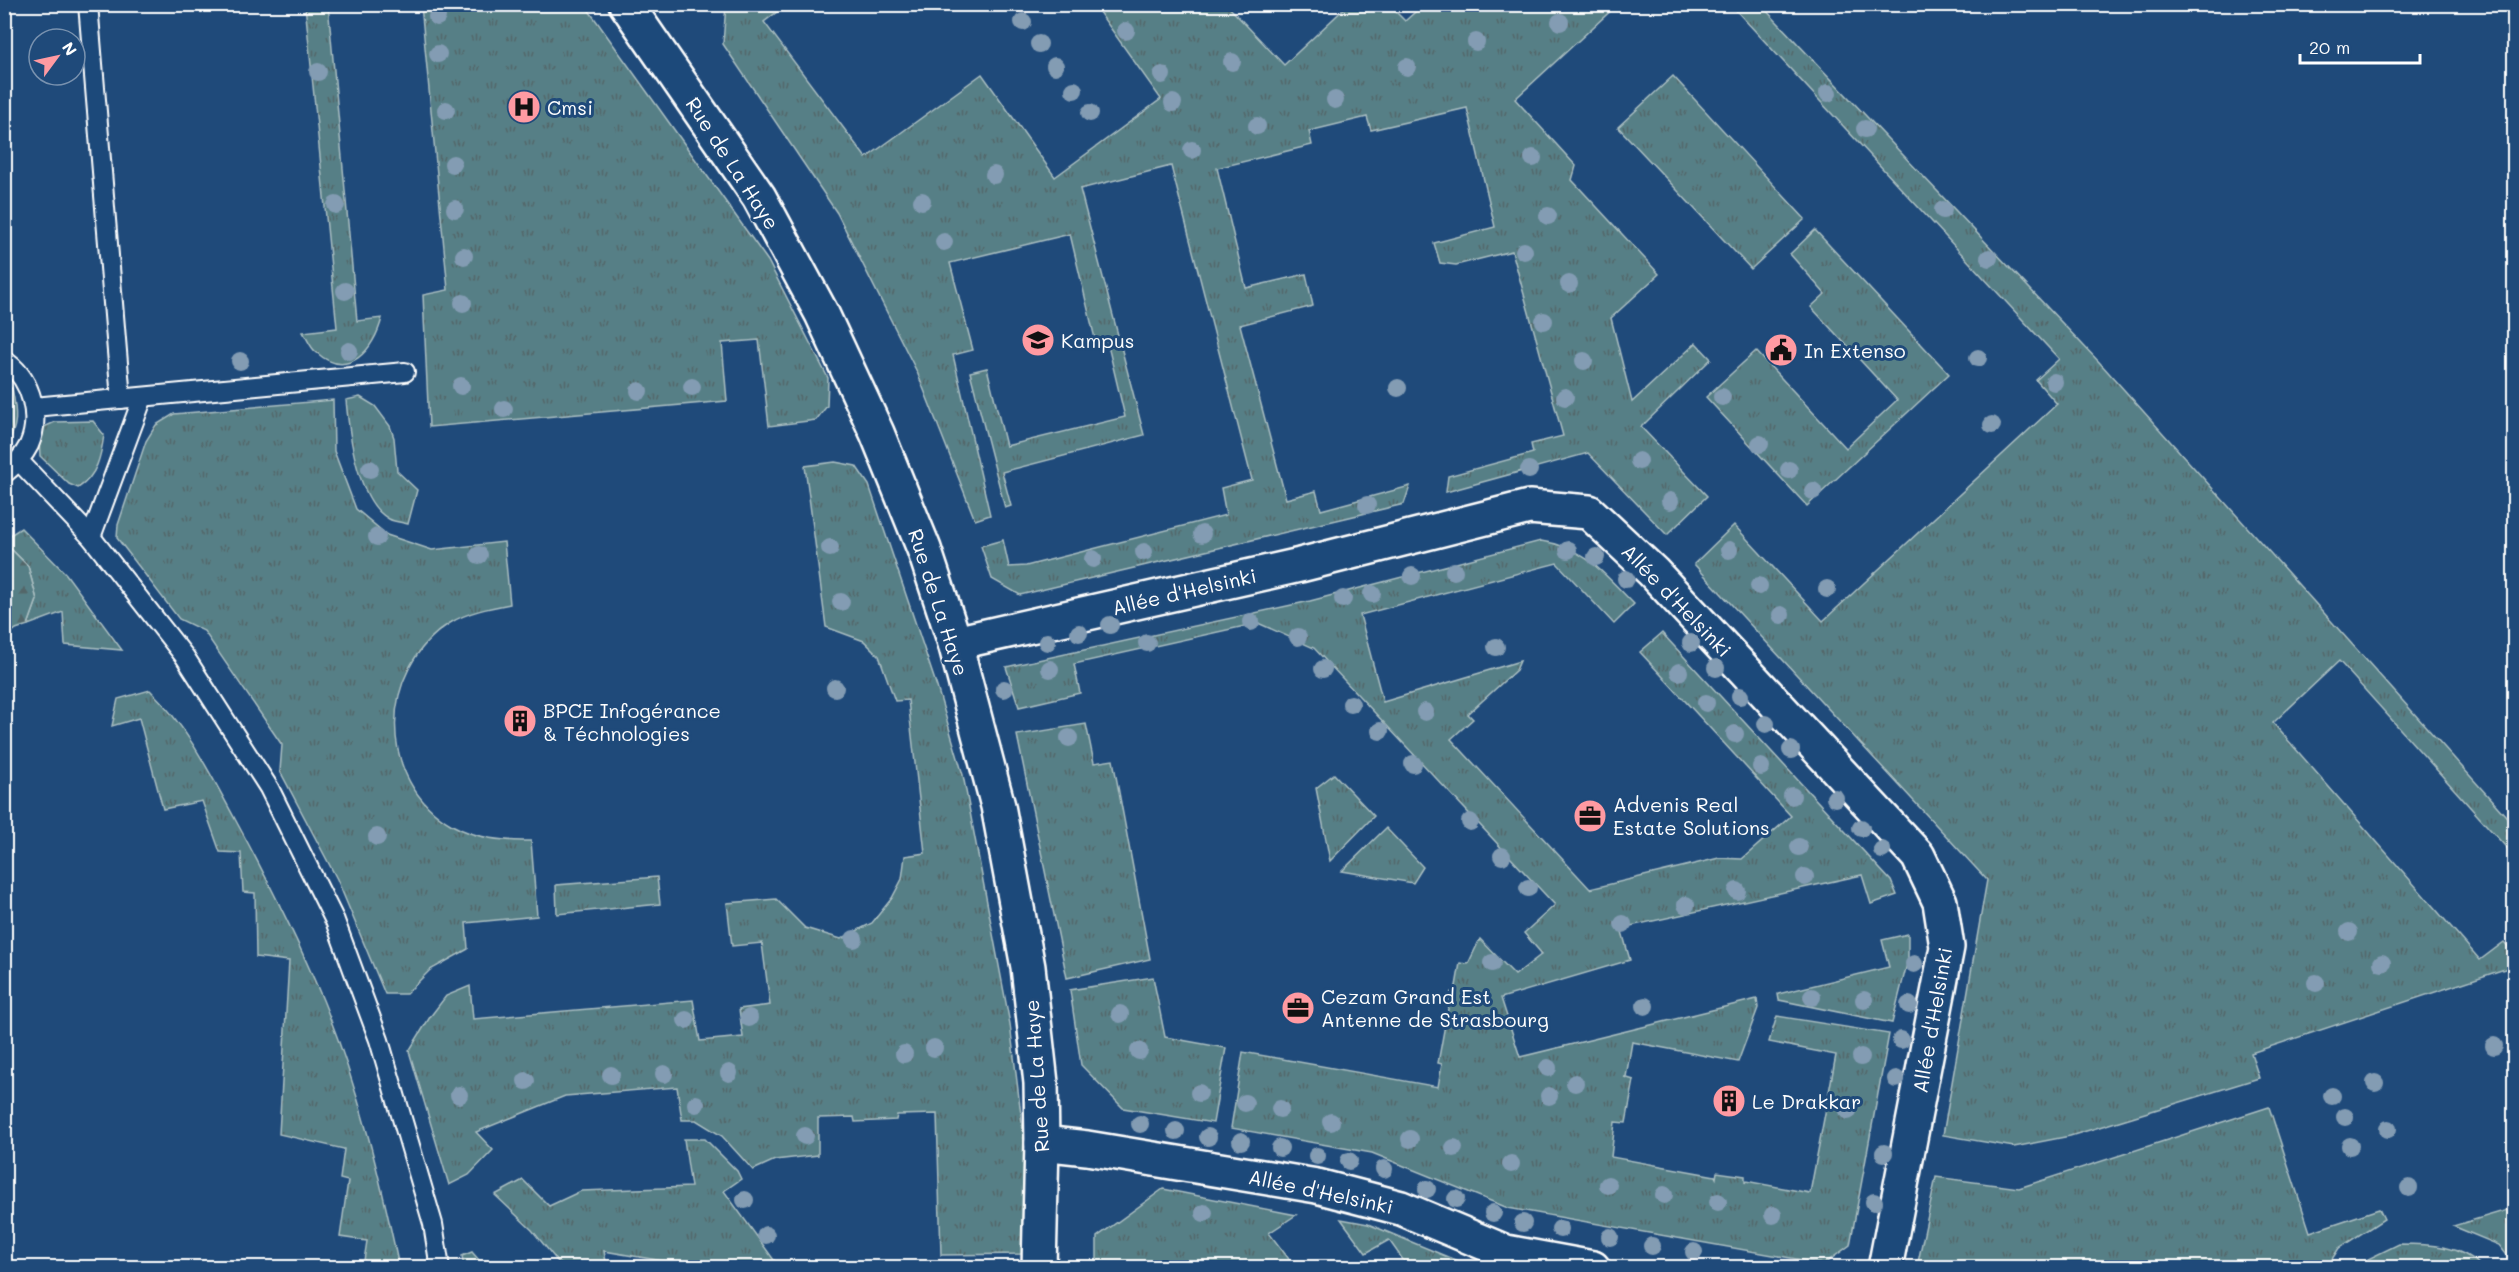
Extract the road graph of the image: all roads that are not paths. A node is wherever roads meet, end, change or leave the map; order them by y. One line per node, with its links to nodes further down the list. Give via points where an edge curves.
1 (88, 4): 6 (lane)
2 (641, 9): 11 (street, Rue de La Haye, via 759,197 822,314 890,465)
3 (8, 363): 7 (lane, via 27,386)
4 (405, 372): 5 (lane)
5 (143, 397): 6 (lane); 10 (lane)
6 (121, 399): 7 (lane)
7 (34, 407): 8 (lane, via 29,445)
8 (19, 461): 9 (lane); 10 (lane)
9 (4, 474)
10 (91, 537): 13 (lane, via 185,657 268,788 335,921 379,1040 430,1214)
11 (956, 643): 12 (street, Rue de La Haye, via 998,806 1028,967 1041,1083); 16 (street, Allée d'Helsinki, via 1300,565 1529,507 1588,512 1660,579 1918,856 1940,902 1947,947)
12 (1042, 1143): 14 (street, Rue de La Haye); 15 (street, Allée d'Helsinki, via 1317,1186 1401,1208 1506,1252)
13 (440, 1268)
14 (1039, 1268)
15 (1593, 1268)
16 (1885, 1268)

